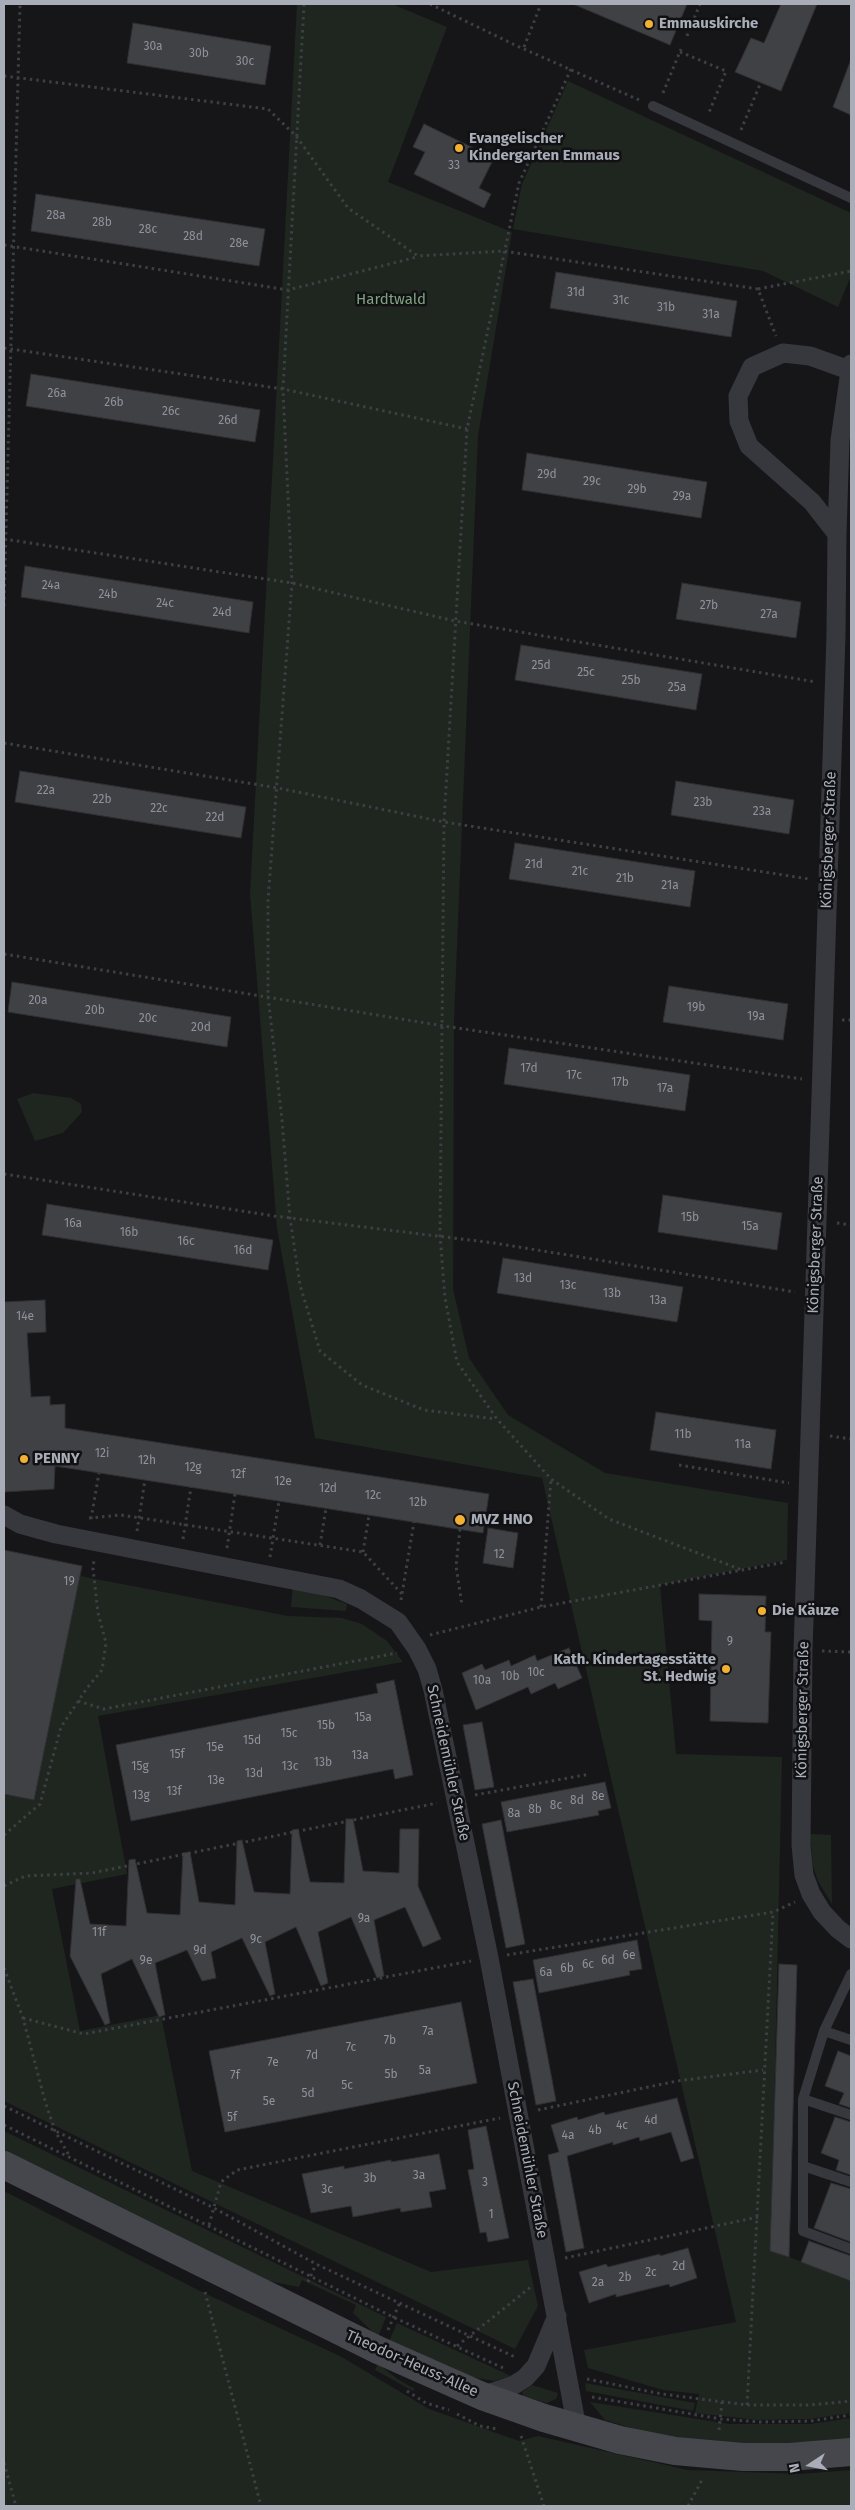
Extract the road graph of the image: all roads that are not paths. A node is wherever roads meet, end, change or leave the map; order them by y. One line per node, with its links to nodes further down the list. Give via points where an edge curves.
1 (655, 107): 2 (lane)
2 (851, 198)
3 (850, 367): 4 (street, Königsberger Straße, via 840,440); 4 (street, Königsberger Straße, via 810,356 783,353 752,367 738,396 739,421 749,446 812,502)
4 (837, 534): 6 (street, Königsberger Straße, via 801,1845 804,1875 811,1894 822,1912)
5 (4, 1515): 16 (street, Schneidemühler Straße, via 20,1524 96,1542 340,1589 398,1622 414,1645 427,1669 433,1690 489,1958)
6 (851, 1939)
7 (851, 1974): 8 (lane)
8 (824, 2031): 9 (lane); 10 (lane)
9 (851, 2040)
10 (804, 2099): 11 (lane); 13 (lane)
11 (851, 2115)
12 (4, 2164): 17 (main road, Theodor-Heuss-Allee, via 378,2350)
13 (802, 2166): 14 (lane); 15 (lane, via 803,2231)
14 (851, 2182)
15 (851, 2249)
16 (557, 2316): 17 (street, via 536,2366 526,2378); 18 (street, Schneidemühler Straße)
17 (482, 2396): 18 (main road, Theodor-Heuss-Allee)
18 (577, 2428): 19 (main road, Theodor-Heuss-Allee, via 650,2447 715,2456 789,2457)
19 (851, 2452)

